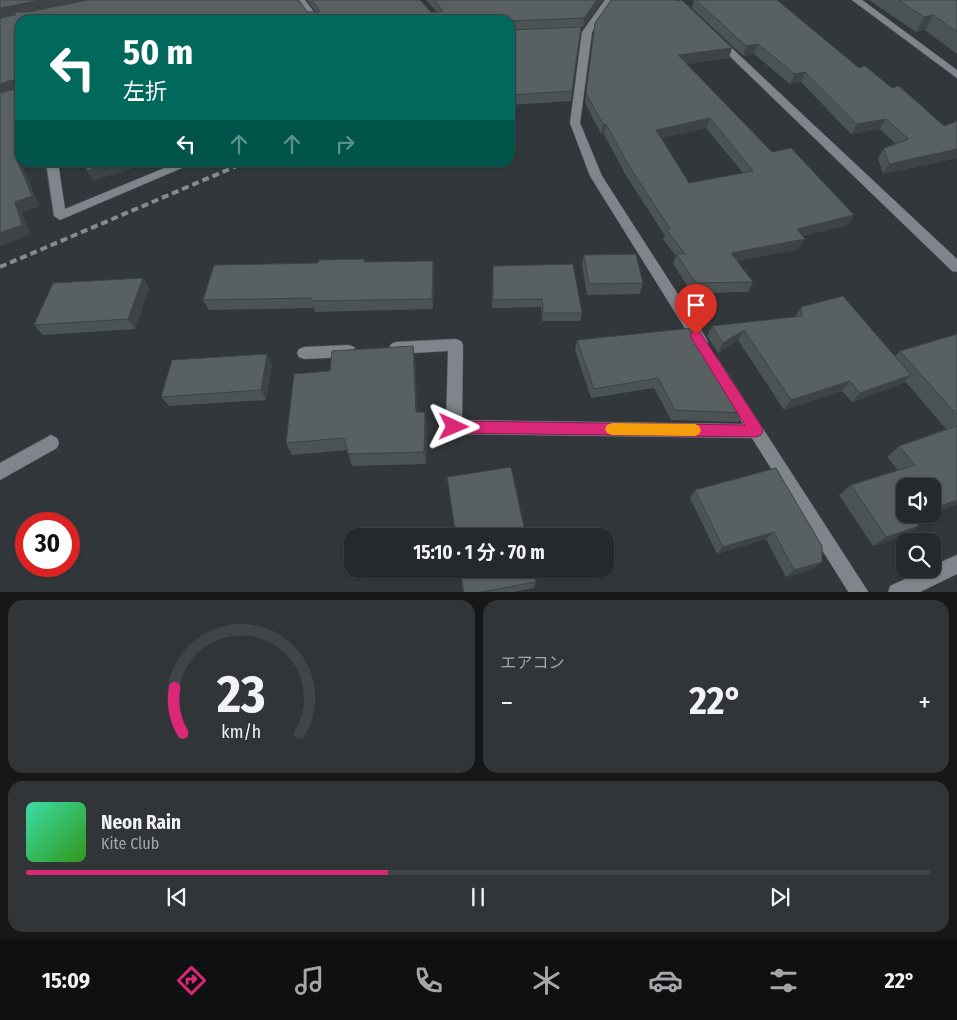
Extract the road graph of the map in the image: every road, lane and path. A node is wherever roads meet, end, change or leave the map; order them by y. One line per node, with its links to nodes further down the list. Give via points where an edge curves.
1 (300, 0): 4 (street)
2 (609, 0): 13 (street, via 582,33 575,123 596,176)
3 (856, 0): 6 (street)
4 (312, 15)
5 (712, 34): 9 (street)
6 (957, 75)
7 (53, 167): 8 (street, via 60,216)
8 (179, 167)
9 (957, 267)
10 (380, 349): 13 (street, via 456,345 454,427)
11 (361, 350): 12 (street)
12 (304, 353)
13 (756, 431): 17 (street)
14 (51, 444): 15 (street)
15 (0, 472)
16 (957, 564): 18 (street)
17 (860, 592)
18 (897, 592)

